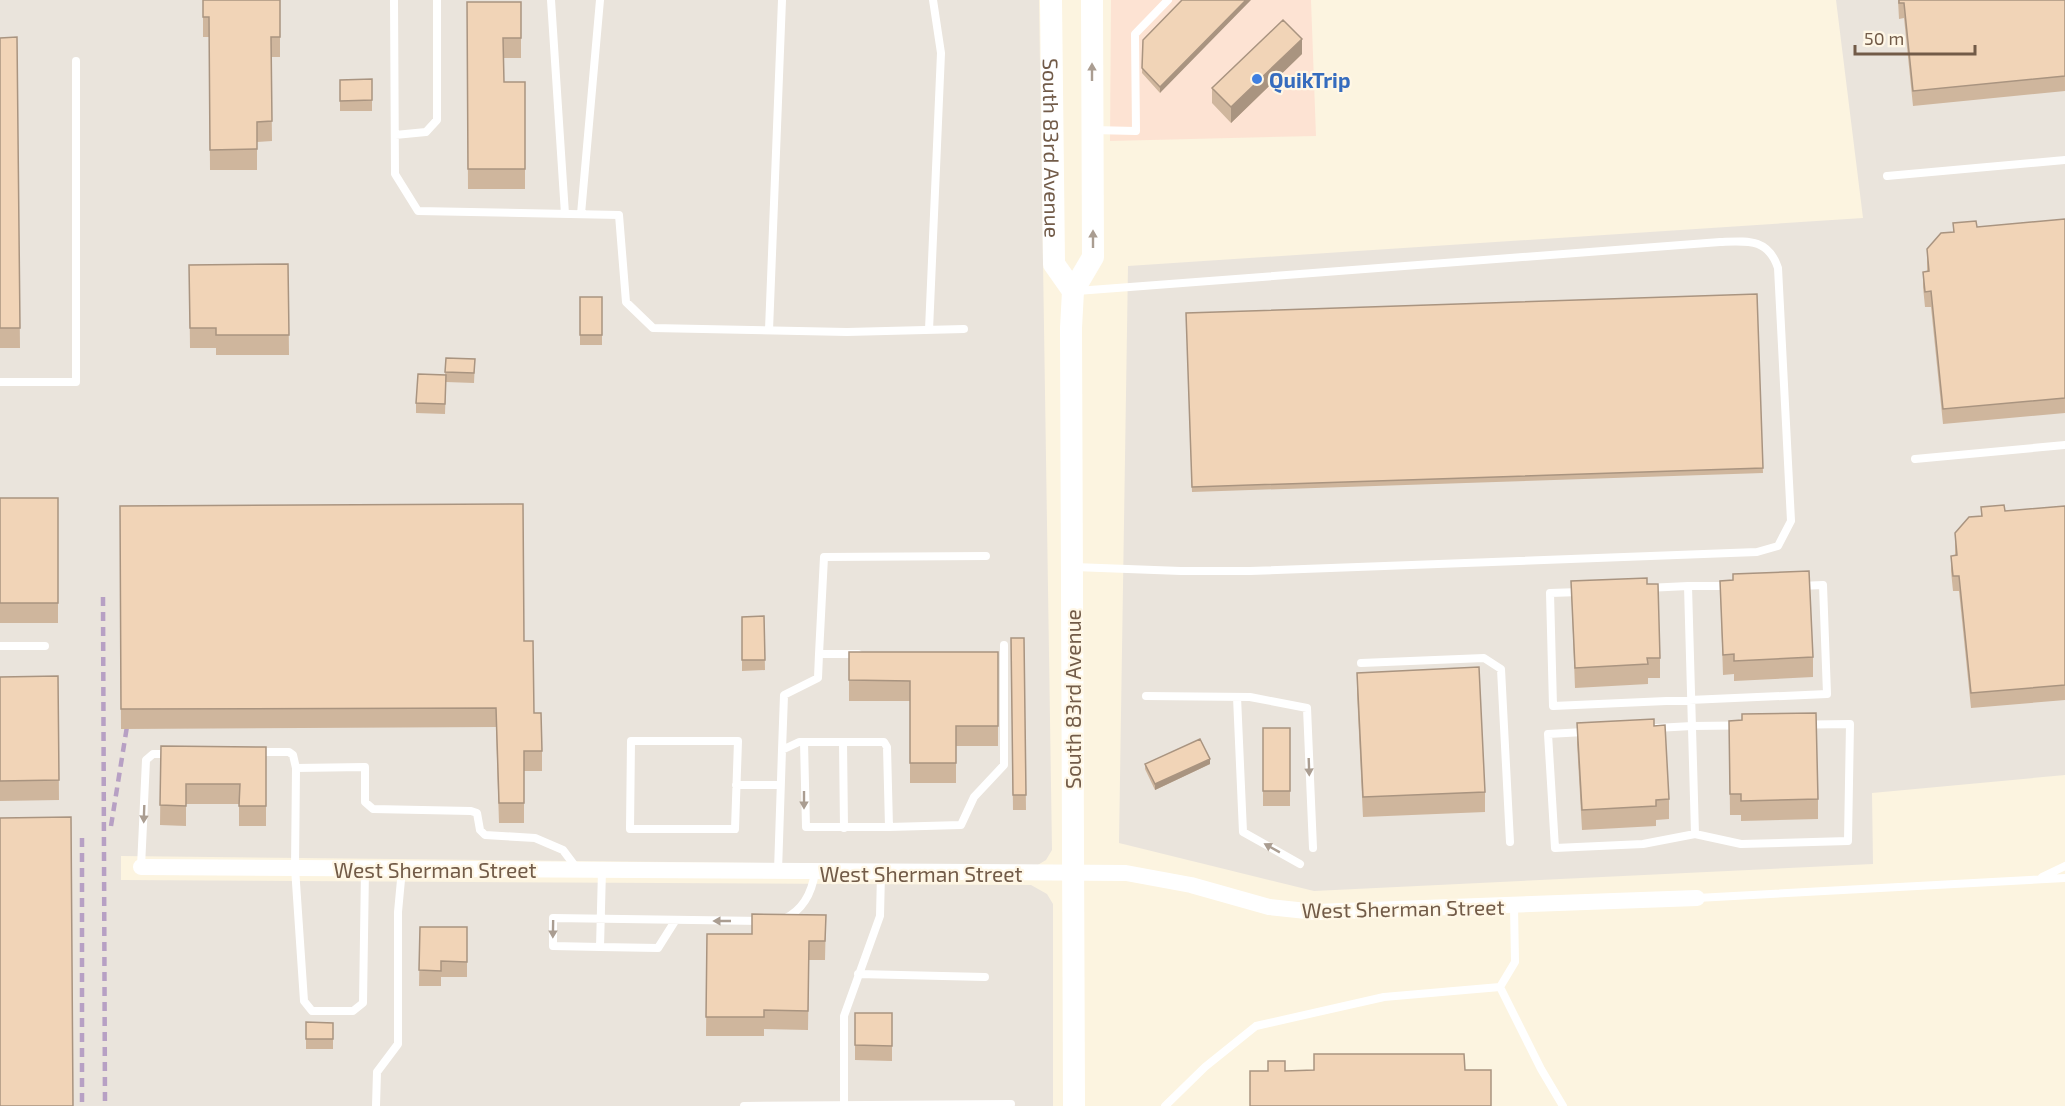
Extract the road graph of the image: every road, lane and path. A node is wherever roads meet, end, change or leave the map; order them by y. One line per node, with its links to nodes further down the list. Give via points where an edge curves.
1 (394, 0): 12 (lane)
2 (437, 0): 12 (lane, via 437,120 426,132)
3 (551, 0): 15 (lane)
4 (600, 0): 16 (lane)
5 (782, 0): 19 (lane)
6 (933, 0): 20 (lane, via 940,53)
7 (1052, 0): 17 (main road, South 83rd Avenue, via 1054,264)
8 (1092, 0): 11 (main road, South 83rd Avenue, one-way to 8)
9 (1168, 0): 11 (lane, via 1135,33 1136,131)
10 (76, 61): 21 (lane, via 76,382)
11 (1092, 130): 17 (main road, South 83rd Avenue, one-way to 11, via 1093,257)
12 (395, 135): 15 (lane, via 395,174 418,211)
13 (2065, 160): 14 (lane)
14 (1887, 176)
15 (565, 214): 16 (lane)
16 (581, 214): 19 (lane, via 619,215 626,302 653,328)
17 (1072, 291): 25 (main road, South 83rd Avenue); 25 (lane, via 1720,242 1754,243 1767,248 1778,268 1791,520 1778,546 1757,552 1250,571)
18 (964, 329): 20 (lane)
19 (769, 330): 20 (lane)
20 (928, 330)
21 (0, 382)
22 (2065, 445): 23 (lane)
23 (1914, 459)
24 (986, 556): 34 (lane, via 824,557)
25 (1071, 567): 65 (main road, South 83rd Avenue)
26 (1688, 586): 27 (lane); 29 (lane); 39 (lane)
27 (1744, 586)
28 (1789, 586): 39 (lane, via 1823,585 1827,694)
29 (1642, 588)
30 (1585, 592): 39 (lane, via 1550,593 1553,706)
31 (1004, 645): 49 (lane, via 1004,765 974,797 958,827)
32 (0, 646): 33 (lane)
33 (45, 646)
34 (819, 654): 35 (lane); 43 (lane, via 818,678 784,695)
35 (867, 654)
36 (1361, 663): 52 (lane, via 1484,658 1501,669)
37 (1146, 696): 38 (lane)
38 (1237, 697): 53 (lane, one-way to 53, via 1307,708); 54 (lane, one-way to 38, via 1243,832)
39 (1691, 700): 40 (lane)
40 (1692, 726): 51 (lane); 51 (lane, via 1548,734 1555,848 1643,844); 51 (lane, via 1850,724 1848,840 1741,844)
41 (804, 742): 42 (lane); 43 (lane); 50 (lane, one-way to 50, via 806,827)
42 (843, 742): 49 (lane, via 886,744); 50 (lane)
43 (782, 750): 48 (lane)
44 (188, 753): 56 (lane, one-way to 56, via 153,754 146,760)
45 (244, 753): 46 (lane, via 290,752)
46 (296, 768): 57 (lane); 60 (lane, via 366,766 366,802 373,809 471,811 477,813 485,835 535,838 563,850)
47 (736, 785): 47 (lane, via 738,741 631,741 630,829 735,829); 48 (lane)
48 (780, 785): 62 (lane)
49 (889, 827): 50 (lane)
50 (844, 828)
51 (1695, 834)
52 (1510, 842)
53 (1313, 849)
54 (1300, 864)
55 (2065, 866): 66 (lane)
56 (141, 867): 57 (street, West Sherman Street)
57 (296, 868): 58 (street, West Sherman Street); 58 (lane, via 304,1001 312,1011 354,1011 363,1002)
58 (365, 869): 59 (street, West Sherman Street)
59 (402, 869): 60 (street, West Sherman Street); 78 (lane, via 398,912 398,1044 377,1072)
60 (579, 870): 61 (street, West Sherman Street)
61 (602, 870): 62 (street, West Sherman Street); 70 (lane)
62 (778, 872): 63 (street, West Sherman Street)
63 (815, 872): 64 (street, West Sherman Street); 71 (lane, one-way to 71, via 807,897 785,919)
64 (881, 873): 65 (street, West Sherman Street); 73 (lane, via 880,916)
65 (1073, 873): 69 (street, West Sherman Street, via 1126,873 1157,878 1291,911); 80 (main road, South 83rd Avenue)
66 (2039, 878): 67 (lane); 68 (lane)
67 (2065, 878)
68 (1697, 897): 69 (street, West Sherman Street)
69 (1514, 906): 75 (lane, via 1515,962)
70 (601, 918): 71 (lane); 72 (lane); 72 (lane, one-way to 72, via 553,918 553,946)
71 (675, 921): 72 (lane, via 658,948)
72 (600, 946)
73 (858, 974): 74 (lane); 77 (lane, via 844,1016)
74 (985, 976)
75 (1500, 987): 81 (lane, via 1384,997 1256,1026 1204,1067); 82 (lane)
76 (1011, 1104): 77 (lane)
77 (844, 1105): 79 (lane)
78 (376, 1106)
79 (744, 1106)
80 (1074, 1106)
81 (1165, 1106)
82 (1563, 1106)

